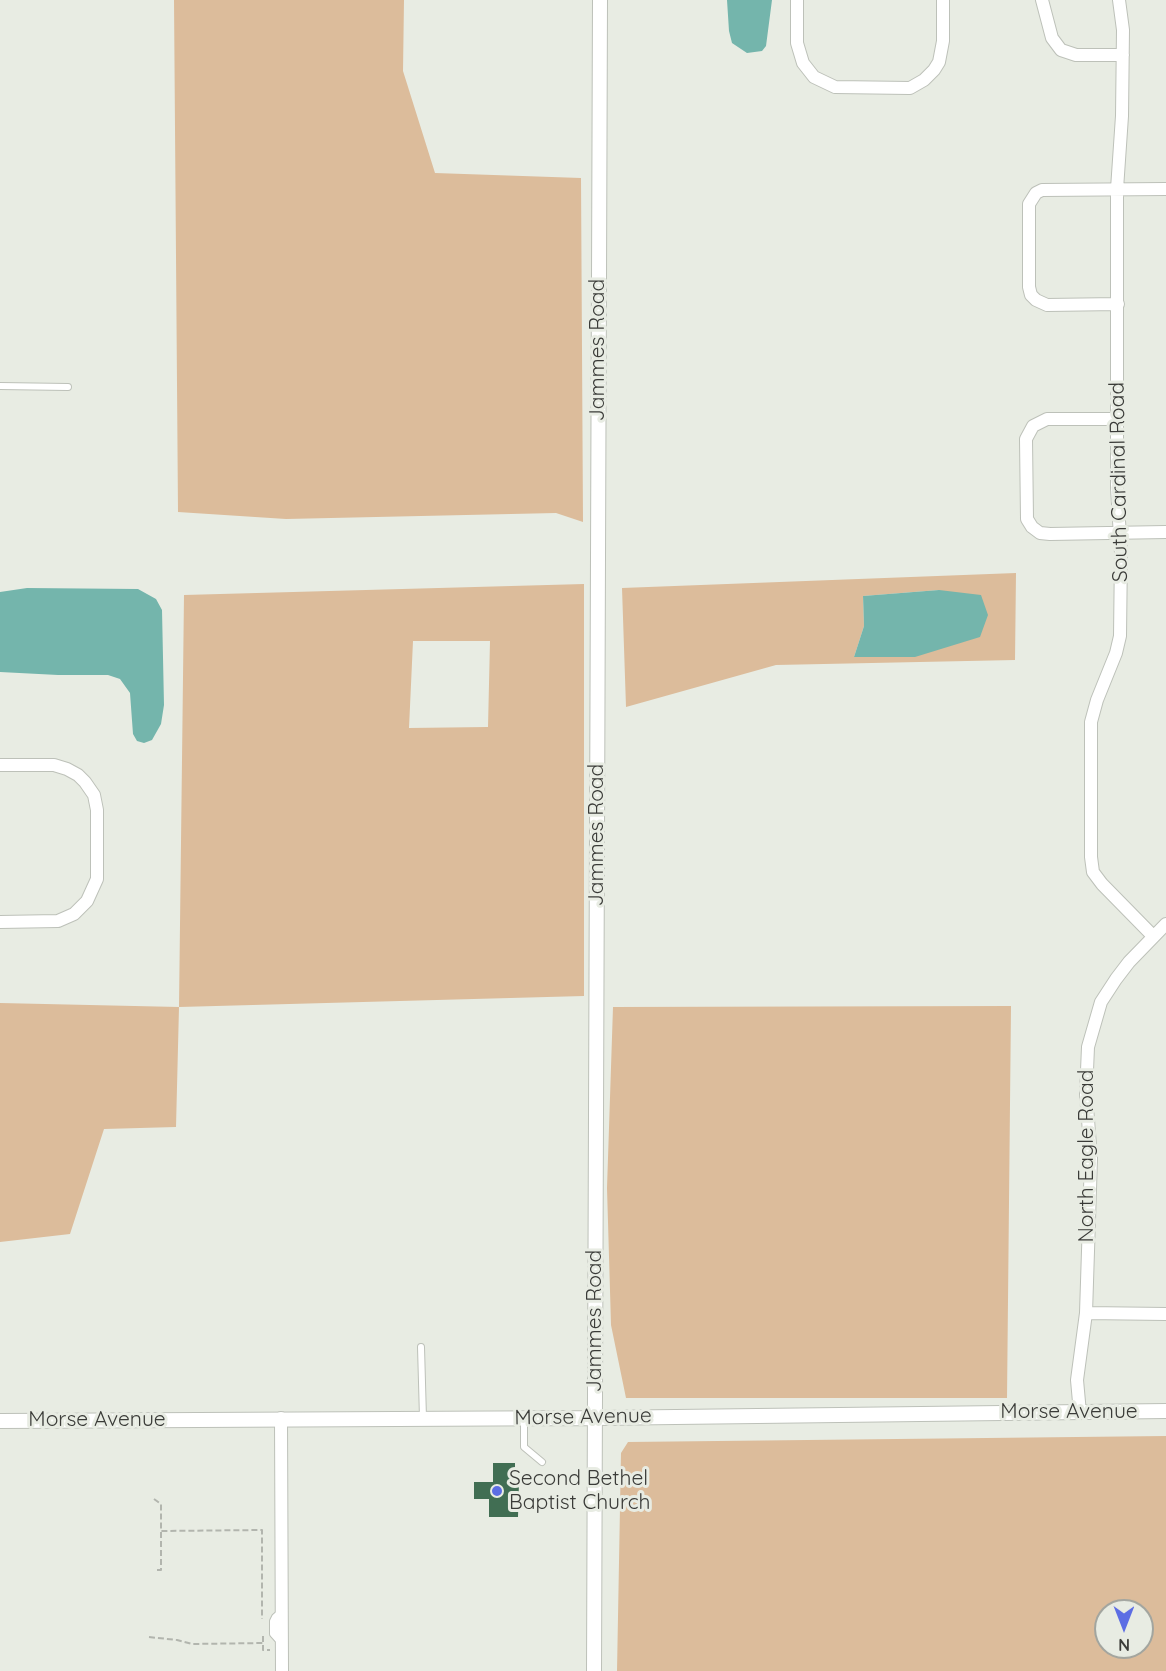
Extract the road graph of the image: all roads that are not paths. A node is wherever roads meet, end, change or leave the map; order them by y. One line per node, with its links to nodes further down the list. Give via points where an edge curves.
1 (600, 0): 27 (street, Jammes Road)
2 (796, 0): 3 (street, via 797,43 803,63 814,77 835,87 910,88 924,80 939,62)
3 (943, 0)
4 (1042, 0): 6 (street, via 1052,38 1062,50 1076,55)
5 (1119, 0): 6 (street, South Cardinal Road)
6 (1123, 55): 7 (street, South Cardinal Road)
7 (1117, 189): 8 (street); 9 (street, South Cardinal Road); 9 (street, via 1042,190 1032,197 1028,212 1031,295 1047,305)
8 (1166, 189)
9 (1118, 304): 12 (street, South Cardinal Road)
10 (0, 386): 11 (lane)
11 (69, 387)
12 (1116, 419): 14 (street, South Cardinal Road); 14 (street, via 1047,419 1033,426 1026,439 1026,511 1027,519 1040,532)
13 (1166, 532): 14 (street)
14 (1118, 533): 18 (street, South Cardinal Road, via 1120,636 1091,722 1091,857 1093,872 1102,884)
15 (0, 765): 16 (street, via 54,765 85,782 94,795 97,810 97,879 87,901 74,914 58,921)
16 (0, 922)
17 (1166, 924): 18 (street, North Eagle Road)
18 (1153, 936): 19 (street, North Eagle Road, via 1101,1002 1088,1047)
19 (1086, 1313): 20 (street); 23 (street, North Eagle Road, via 1077,1380)
20 (1166, 1314)
21 (421, 1347): 25 (lane)
22 (1166, 1412): 23 (street, Morse Avenue)
23 (1080, 1413): 27 (street, Morse Avenue)
24 (281, 1418): 25 (street, Morse Avenue); 28 (street, Morse Avenue); 30 (street)
25 (423, 1418): 26 (street, Morse Avenue)
26 (524, 1418): 27 (street, Morse Avenue); 29 (lane, via 524,1447)
27 (594, 1418): 31 (street, Jammes Road)
28 (0, 1421)
29 (542, 1462)
30 (282, 1671)
31 (594, 1671)

